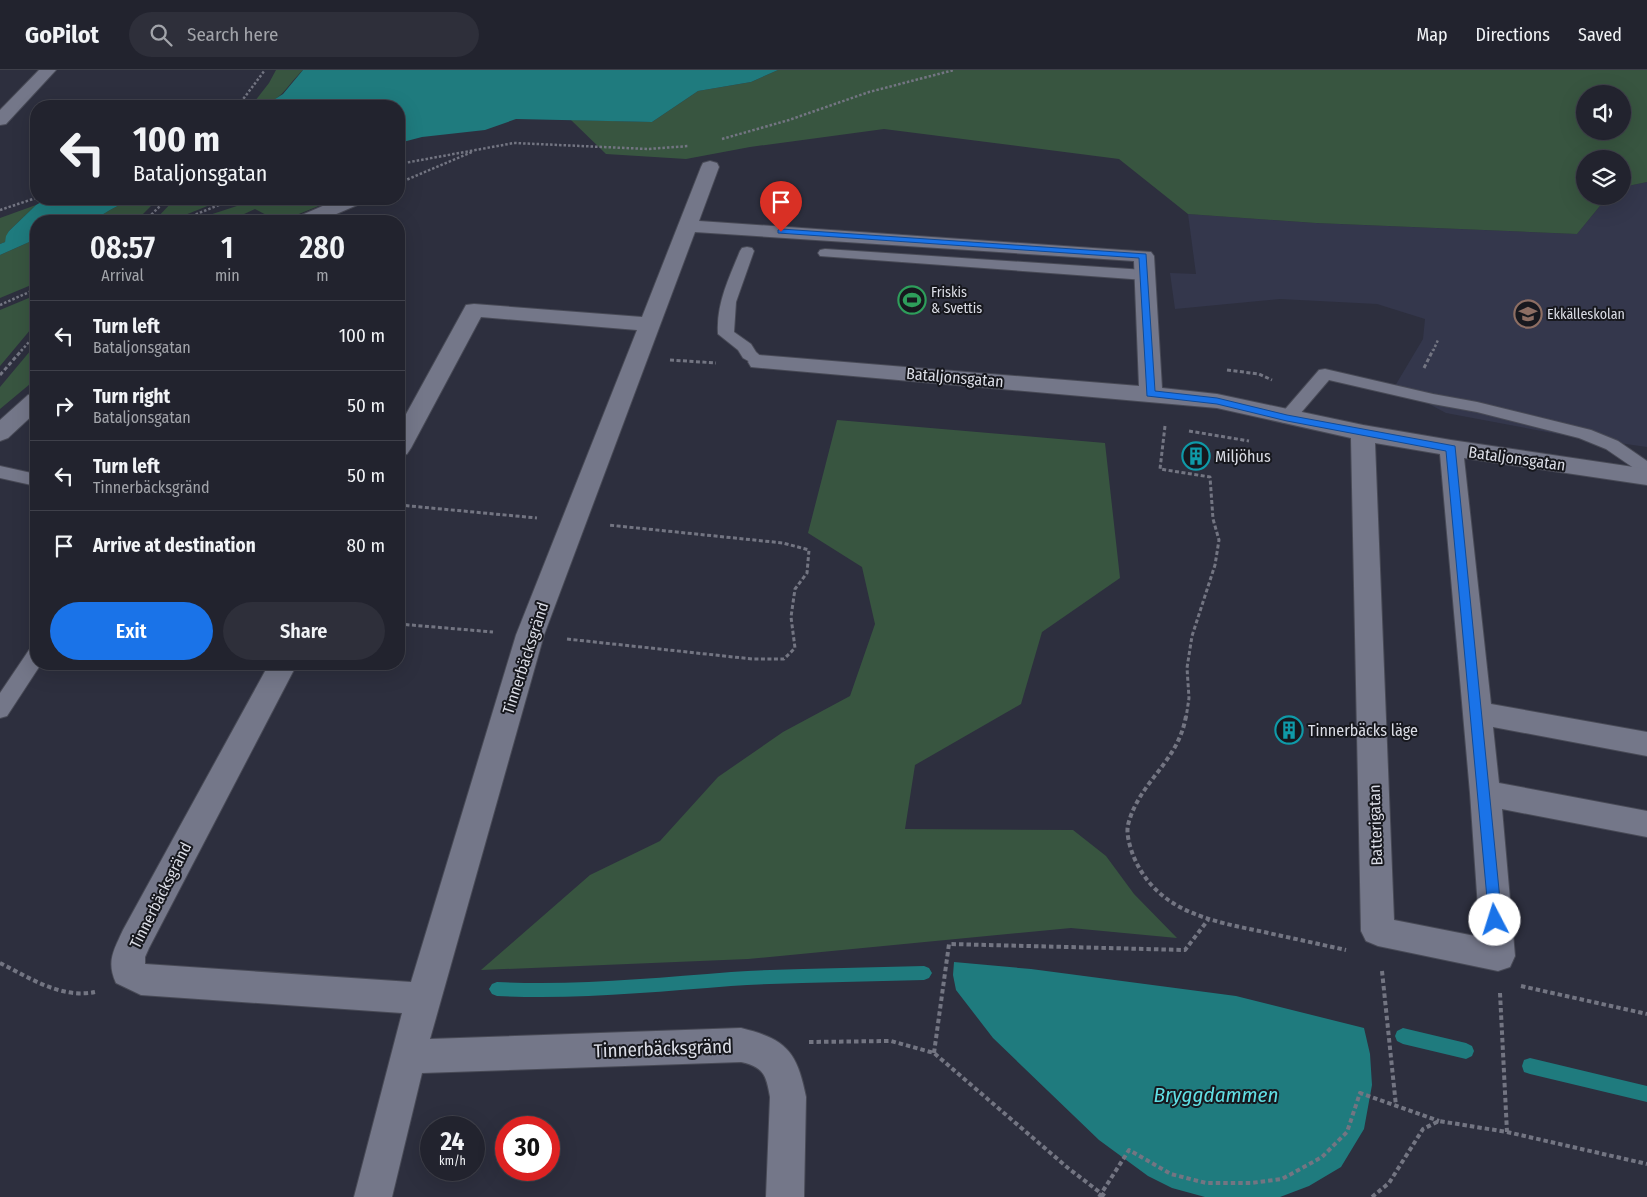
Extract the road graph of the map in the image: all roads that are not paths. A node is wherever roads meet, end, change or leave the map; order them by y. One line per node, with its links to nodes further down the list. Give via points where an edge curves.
1 (48, 70): 2 (street)
2 (0, 120)
3 (710, 167): 6 (street, Tinnerbäcksgränd)
4 (341, 205): 5 (street)
5 (318, 215)
6 (687, 226): 9 (street); 10 (street, Tinnerbäcksgränd)
7 (747, 251): 11 (lane, via 724,324 726,334)
8 (825, 253): 9 (lane)
9 (1144, 265): 12 (street)
10 (649, 324): 17 (street, via 474,310); 30 (street, Tinnerbäcksgränd, via 530,635)
11 (759, 362): 12 (street, Bataljonsgatan)
12 (1151, 394): 14 (street, Bataljonsgatan, via 1217,401)
13 (30, 406): 15 (street)
14 (1287, 418): 16 (street, Bataljonsgatan); 19 (lane, via 1325,374 1585,434 1612,445)
15 (0, 433)
16 (1363, 433): 18 (street, Bataljonsgatan); 28 (street, Batterigatan, via 1378,931 1498,956)
17 (405, 437)
18 (1451, 448): 21 (street, Bataljonsgatan); 26 (street, Batterigatan)
19 (1647, 469)
20 (0, 472): 22 (lane)
21 (1647, 477)
22 (30, 479)
23 (30, 664): 25 (lane)
24 (279, 670): 30 (street, Tinnerbäcksgränd, via 134,941 128,957 128,972 158,982)
25 (0, 710)
26 (1477, 713): 27 (street); 28 (street, Batterigatan)
27 (1647, 744)
28 (1485, 793): 29 (street)
29 (1647, 824)
30 (423, 999): 31 (street, Tinnerbäcksgränd)
31 (408, 1057): 32 (street, Tinnerbäcksgränd); 33 (street, Tinnerbäcksgränd, via 741,1045 762,1050 776,1063 786,1081)
32 (373, 1197)
33 (785, 1197)

